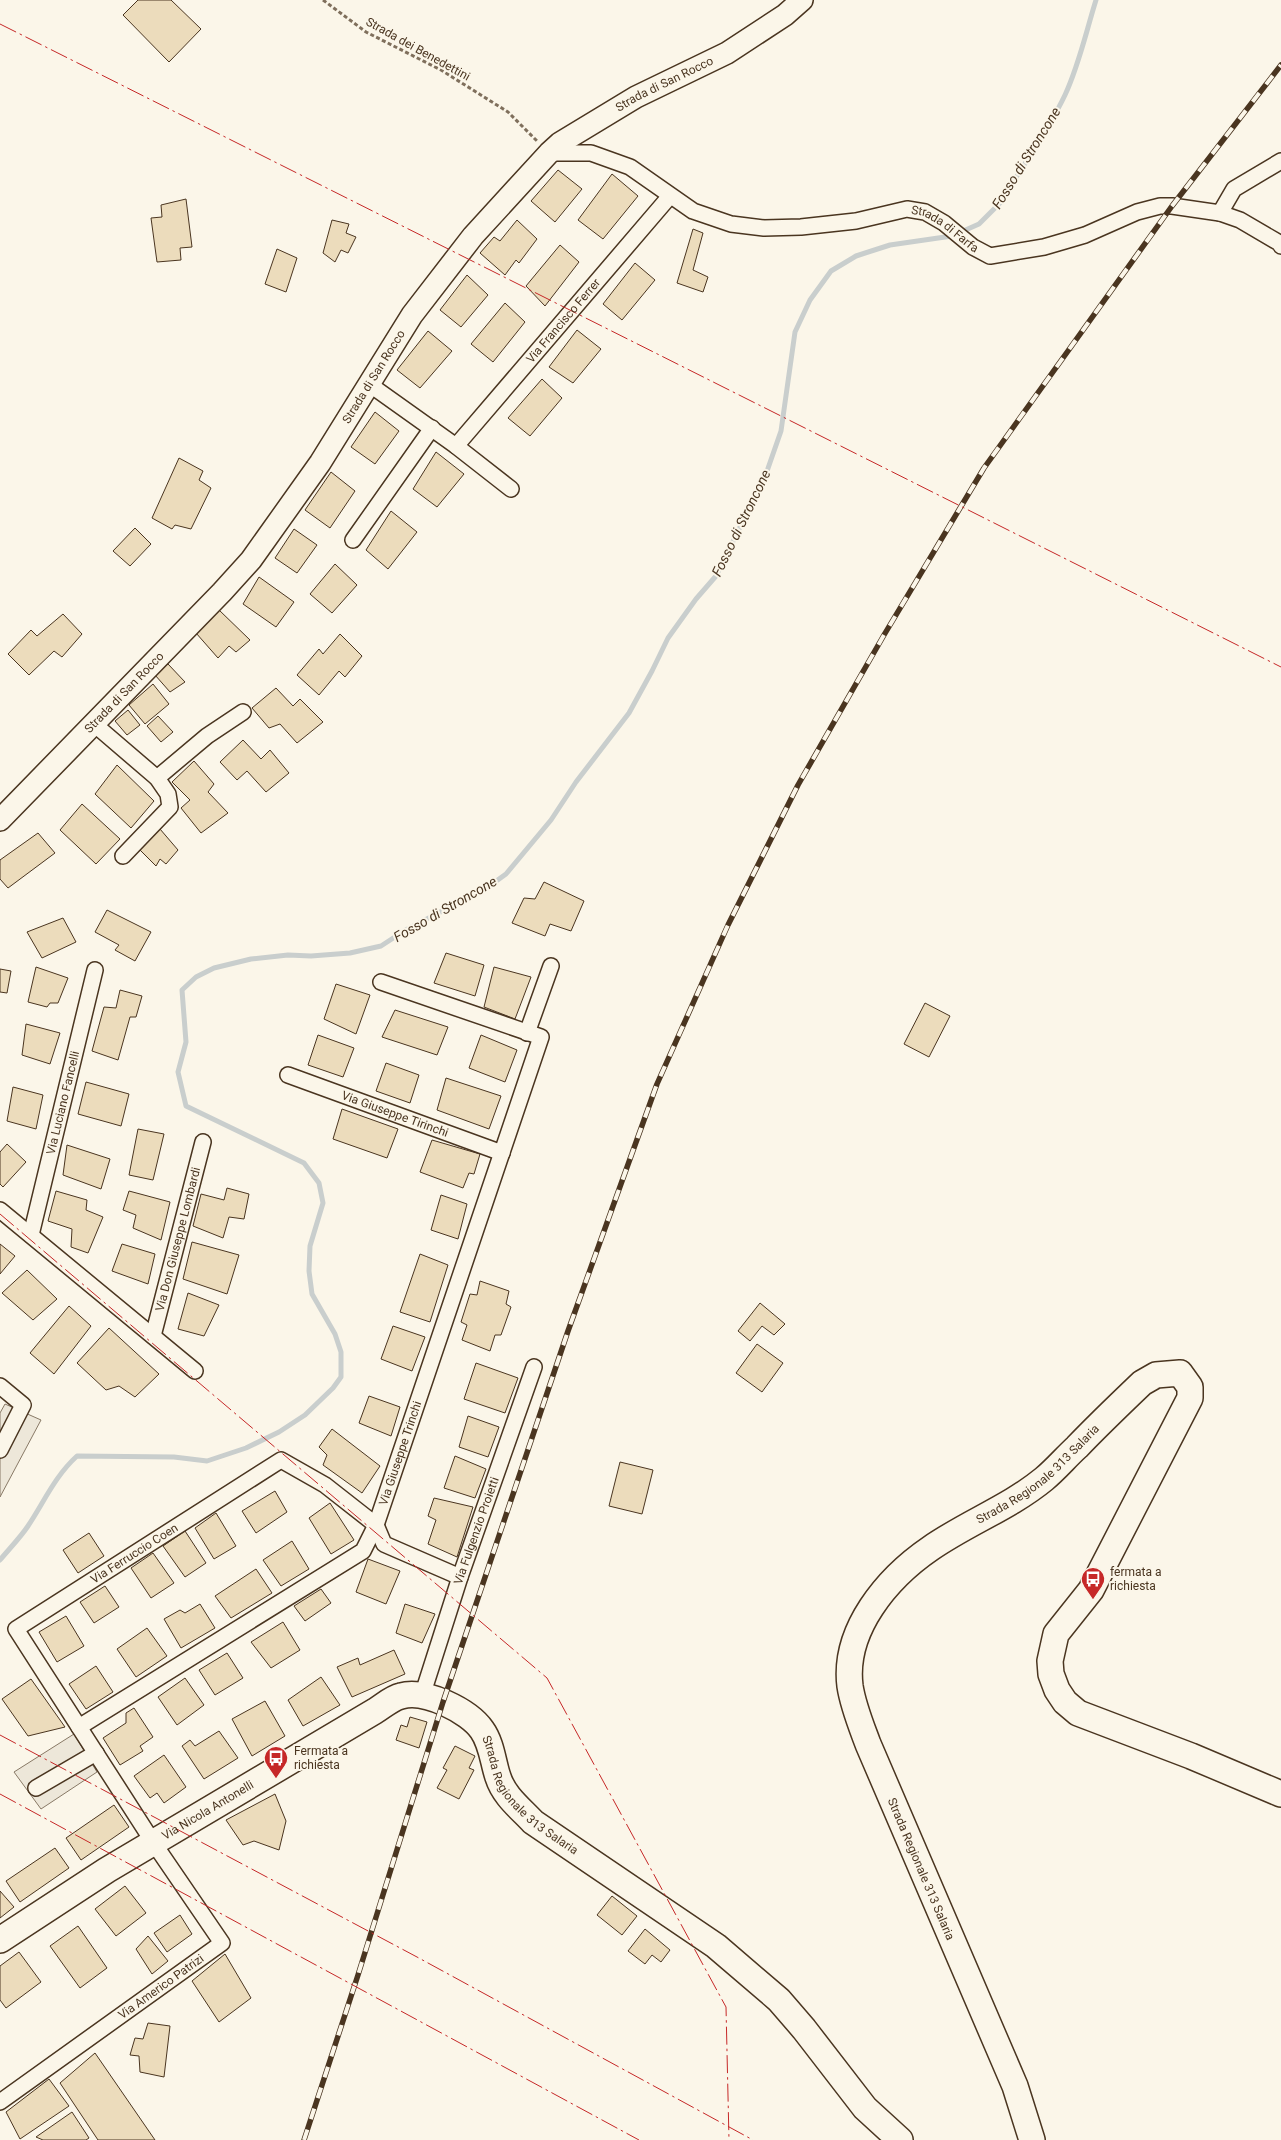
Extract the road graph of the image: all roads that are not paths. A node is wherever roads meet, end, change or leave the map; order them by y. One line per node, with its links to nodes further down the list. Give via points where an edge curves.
1 (802, 0): 2 (main road, Strada di San Rocco, via 785,16 727,53 636,97)
2 (549, 153): 4 (street, Strada di Farfa, via 591,153 622,164); 7 (main road, Strada di San Rocco, via 473,236 412,315)
3 (1281, 162): 5 (street, via 1234,189)
4 (670, 196): 5 (street, Strada di Farfa, via 693,211 731,224 764,228 801,228 856,221 907,209 925,212 944,223 973,248 990,256 1085,236 1137,212 1160,206 1186,206); 9 (street, Via Francisco Ferrer)
5 (1220, 213): 6 (street, Strada di Farfa, via 1240,220)
6 (1281, 245)
7 (369, 384): 8 (street); 13 (main road, Strada di San Rocco, via 320,463 251,560)
8 (432, 428): 9 (street); 11 (street)
9 (456, 446): 10 (street)
10 (511, 489)
11 (353, 540)
12 (243, 712): 14 (street, via 207,736)
13 (94, 724): 14 (street); 15 (main road, Strada di San Rocco)
14 (156, 778): 16 (street, via 168,794 170,807)
15 (0, 820)
16 (123, 856)
17 (551, 966): 20 (street, Via Giuseppe Trinchi)
18 (95, 970): 25 (street, Via Luciano Fancelli)
19 (381, 982): 20 (street)
20 (534, 1035): 23 (street, Via Giuseppe Trinchi)
21 (288, 1075): 23 (street, Via Giuseppe Tirinchi)
22 (203, 1142): 26 (street, Via Don Giuseppe Lombardi)
23 (502, 1153): 31 (street, Via Giuseppe Trinchi)
24 (0, 1210): 25 (street)
25 (31, 1235): 26 (street)
26 (153, 1336): 28 (street)
27 (534, 1367): 32 (street, Via Fulgenzio Proietti)
28 (195, 1371)
29 (0, 1386): 30 (street, via 23,1405)
30 (0, 1450)
31 (376, 1525): 32 (street, Via Ferruccio Coen, via 384,1544); 34 (street, Via Giuseppe Trinchi, via 363,1551); 34 (street, Via Ferruccio Coen, via 325,1485 281,1460 16,1628)
32 (460, 1577): 33 (street, Via Fulgenzio Proietti)
33 (422, 1696): 38 (main road, Via Nicola Antonelli, via 401,1696); 41 (main road, Strada Regionale 313 Salaria, via 443,1702 465,1714 483,1731 509,1798 533,1822 716,1946 779,2000 865,2108)
34 (80, 1727): 35 (street, Via Ferruccio Coen)
35 (96, 1753): 36 (street); 38 (street, Via Ferruccio Coen)
36 (36, 1788)
37 (1281, 1794): 42 (main road, Strada Regionale 313 Salaria, via 1078,1713 1065,1702 1051,1674 1050,1661 1056,1634 1090,1590 1190,1398 1190,1388 1180,1373 1156,1375 1142,1383 1044,1479 931,1548 903,1569 879,1596 862,1622 850,1656 850,1685 855,1709 1015,2086)
38 (153, 1842): 39 (main road, Via Nicola Antonelli); 40 (street, Via Americo Patrizi, via 222,1944)
39 (0, 1940)
40 (0, 2102)
41 (900, 2140)
42 (1032, 2140)

